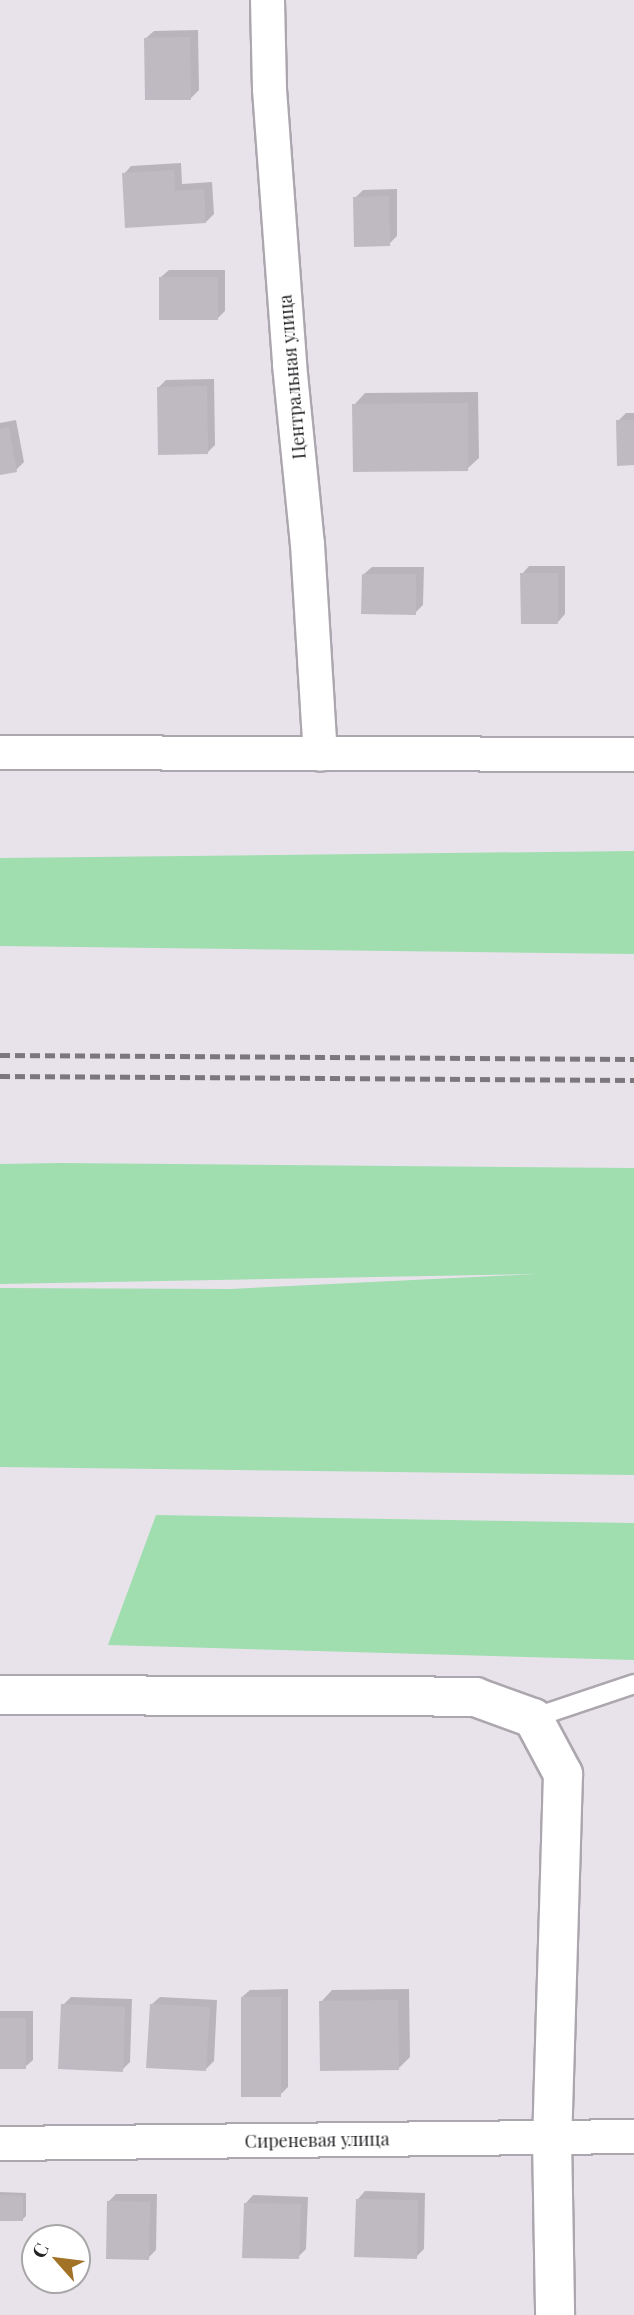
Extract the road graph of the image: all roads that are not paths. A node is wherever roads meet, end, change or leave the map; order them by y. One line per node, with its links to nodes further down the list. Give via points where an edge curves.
1 (267, 0): 3 (street, Центральная улица, via 269,89)
2 (0, 752): 3 (street)
3 (320, 754): 4 (street)
4 (634, 754)
5 (634, 1685): 7 (lane)
6 (0, 1695): 7 (street, via 475,1697)
7 (533, 1718): 9 (street, via 563,1774)
8 (634, 2136): 9 (street, Сиреневая улица)
9 (552, 2137): 10 (street, Сиреневая улица); 11 (street)
10 (0, 2143)
11 (555, 2315)

